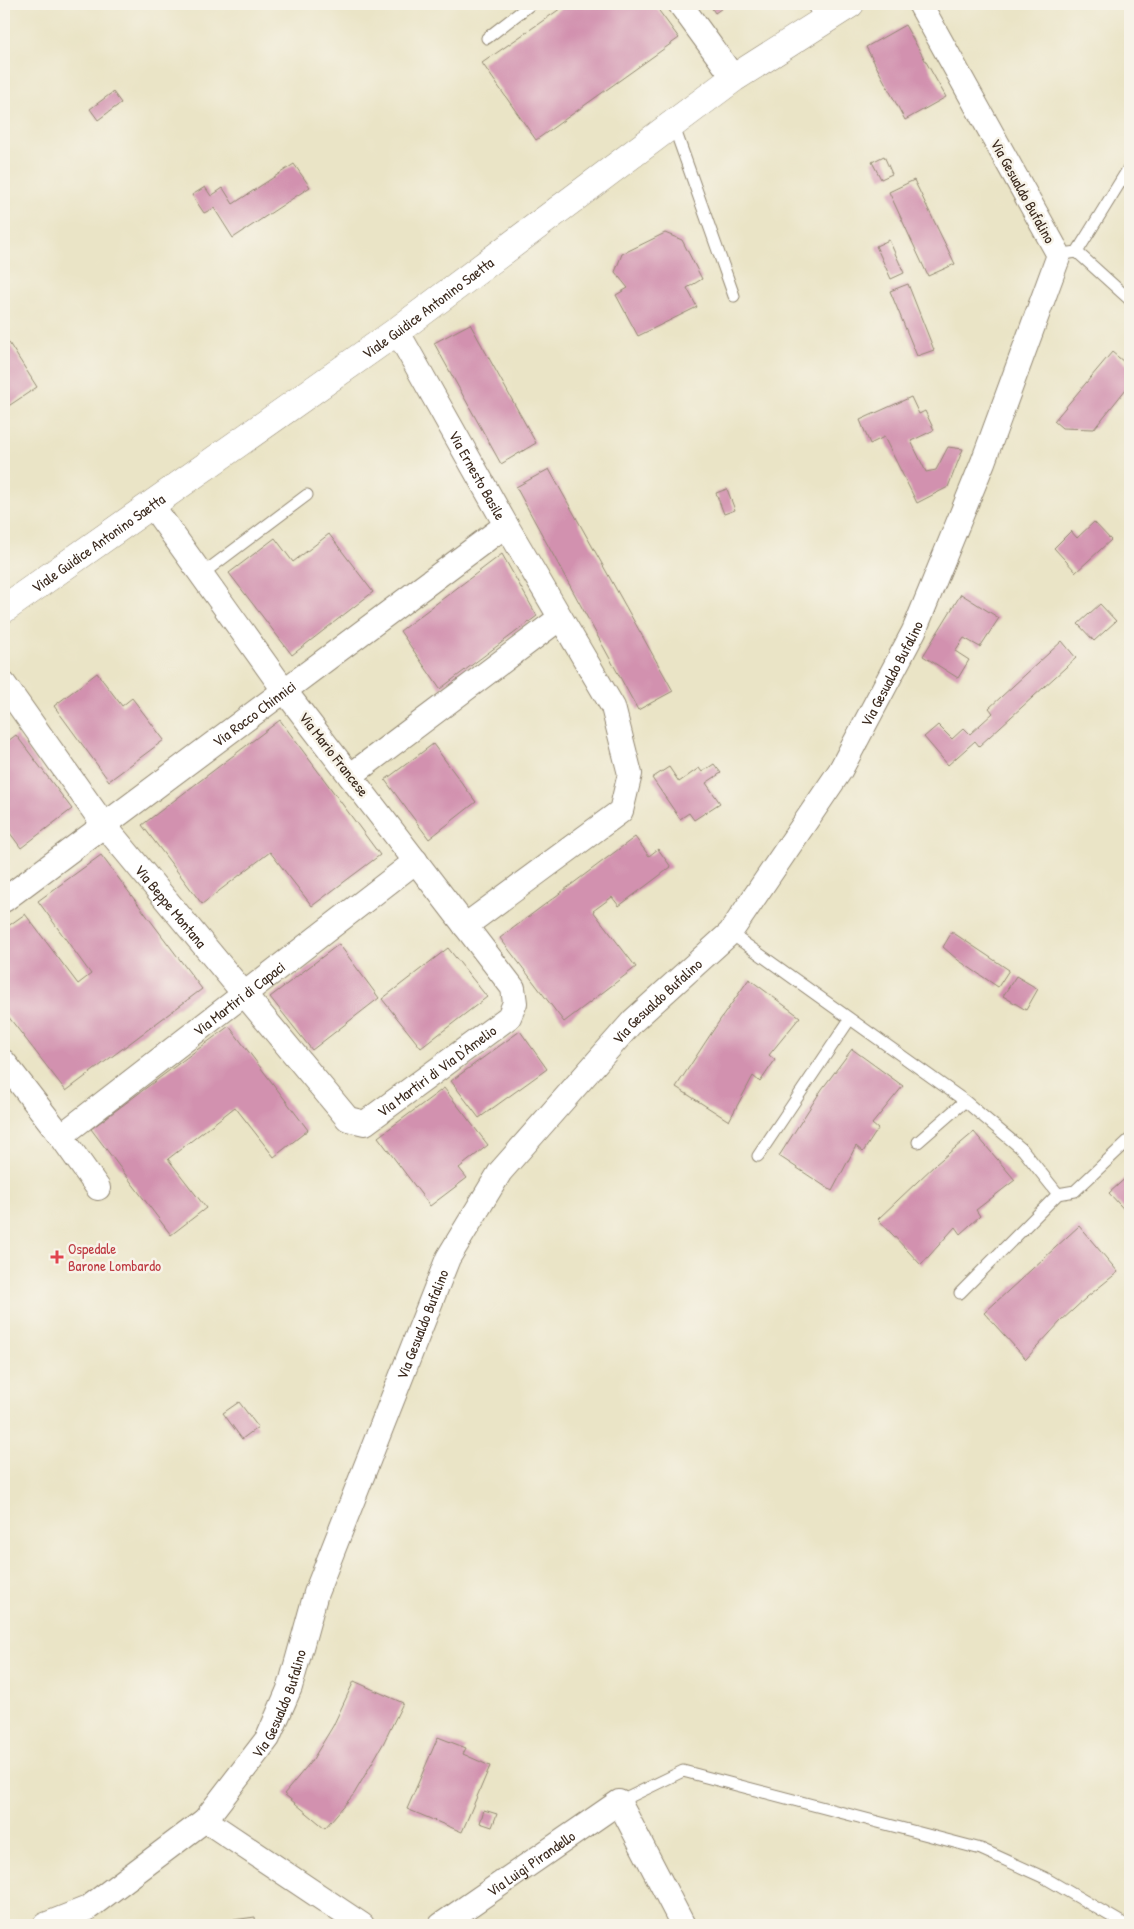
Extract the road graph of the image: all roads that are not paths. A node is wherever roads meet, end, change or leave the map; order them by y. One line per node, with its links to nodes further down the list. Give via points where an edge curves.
1 (531, 4): 6 (lane)
2 (680, 4): 7 (street)
3 (850, 4): 5 (main road, Viale Guidice Antonino Saetta)
4 (920, 4): 10 (street, Via Gesualdo Bufalino)
5 (817, 13): 7 (main road, Viale Guidice Antonino Saetta)
6 (487, 38)
7 (734, 78): 8 (main road, Viale Guidice Antonino Saetta)
8 (673, 124): 11 (lane); 13 (main road, Viale Guidice Antonino Saetta)
9 (1130, 166): 10 (lane)
10 (1068, 254): 12 (lane); 27 (street, Via Gesualdo Bufalino, via 914,631 840,771)
11 (734, 296)
12 (1130, 300)
13 (397, 331): 15 (main road, Viale Guidice Antonino Saetta); 16 (street, Via Ernesto Basile)
14 (307, 495): 17 (lane)
15 (151, 504): 17 (street, Via Mario Francese); 18 (main road, Viale Guidice Antonino Saetta)
16 (506, 525): 19 (street, Via Ernesto Basile); 21 (street, Via Rocco Chinnici)
17 (202, 574): 21 (street, Via Mario Francese)
18 (4, 609)
19 (560, 618): 22 (street); 26 (street, Via Ernesto Basile, via 613,707 630,774 621,811)
20 (4, 684): 23 (street, Via Beppe Montana)
21 (284, 690): 22 (street, Via Mario Francese); 23 (street, Via Rocco Chinnici)
22 (350, 776): 24 (street, Via Mario Francese)
23 (104, 824): 25 (street, Via Rocco Chinnici); 28 (street, Via Beppe Montana)
24 (416, 862): 26 (street, Via Mario Francese); 28 (street, Via Martiri di Capaci)
25 (4, 900)
26 (465, 926): 29 (street, Via Mario Francese, via 513,988)
27 (730, 933): 30 (lane); 42 (street, Via Gesualdo Bufalino, via 633,1021 500,1172 448,1258 316,1593 290,1687 268,1738)
28 (244, 994): 33 (street, Via Beppe Montana); 34 (street, Via Martiri di Capaci)
29 (515, 1003): 33 (street, Via Martiri di Via D'Amelio, via 509,1017 365,1122)
30 (850, 1018): 32 (lane); 37 (lane)
31 (4, 1062): 34 (street)
32 (965, 1101): 36 (lane); 39 (lane, via 1023,1150)
33 (348, 1119)
34 (61, 1136): 38 (street)
35 (1130, 1139): 39 (lane, via 1075,1191)
36 (918, 1142)
37 (758, 1156)
38 (98, 1188)
39 (1058, 1194): 40 (lane)
40 (960, 1293)
41 (619, 1802): 45 (street, Via Luigi Pirandello); 46 (street); 47 (lane, via 683,1771 981,1849 1045,1878)
42 (205, 1820): 43 (street, Via Gesualdo Bufalino, via 88,1908); 44 (street)
43 (44, 1925)
44 (362, 1925)
45 (441, 1925)
46 (684, 1925)
47 (1126, 1925)

